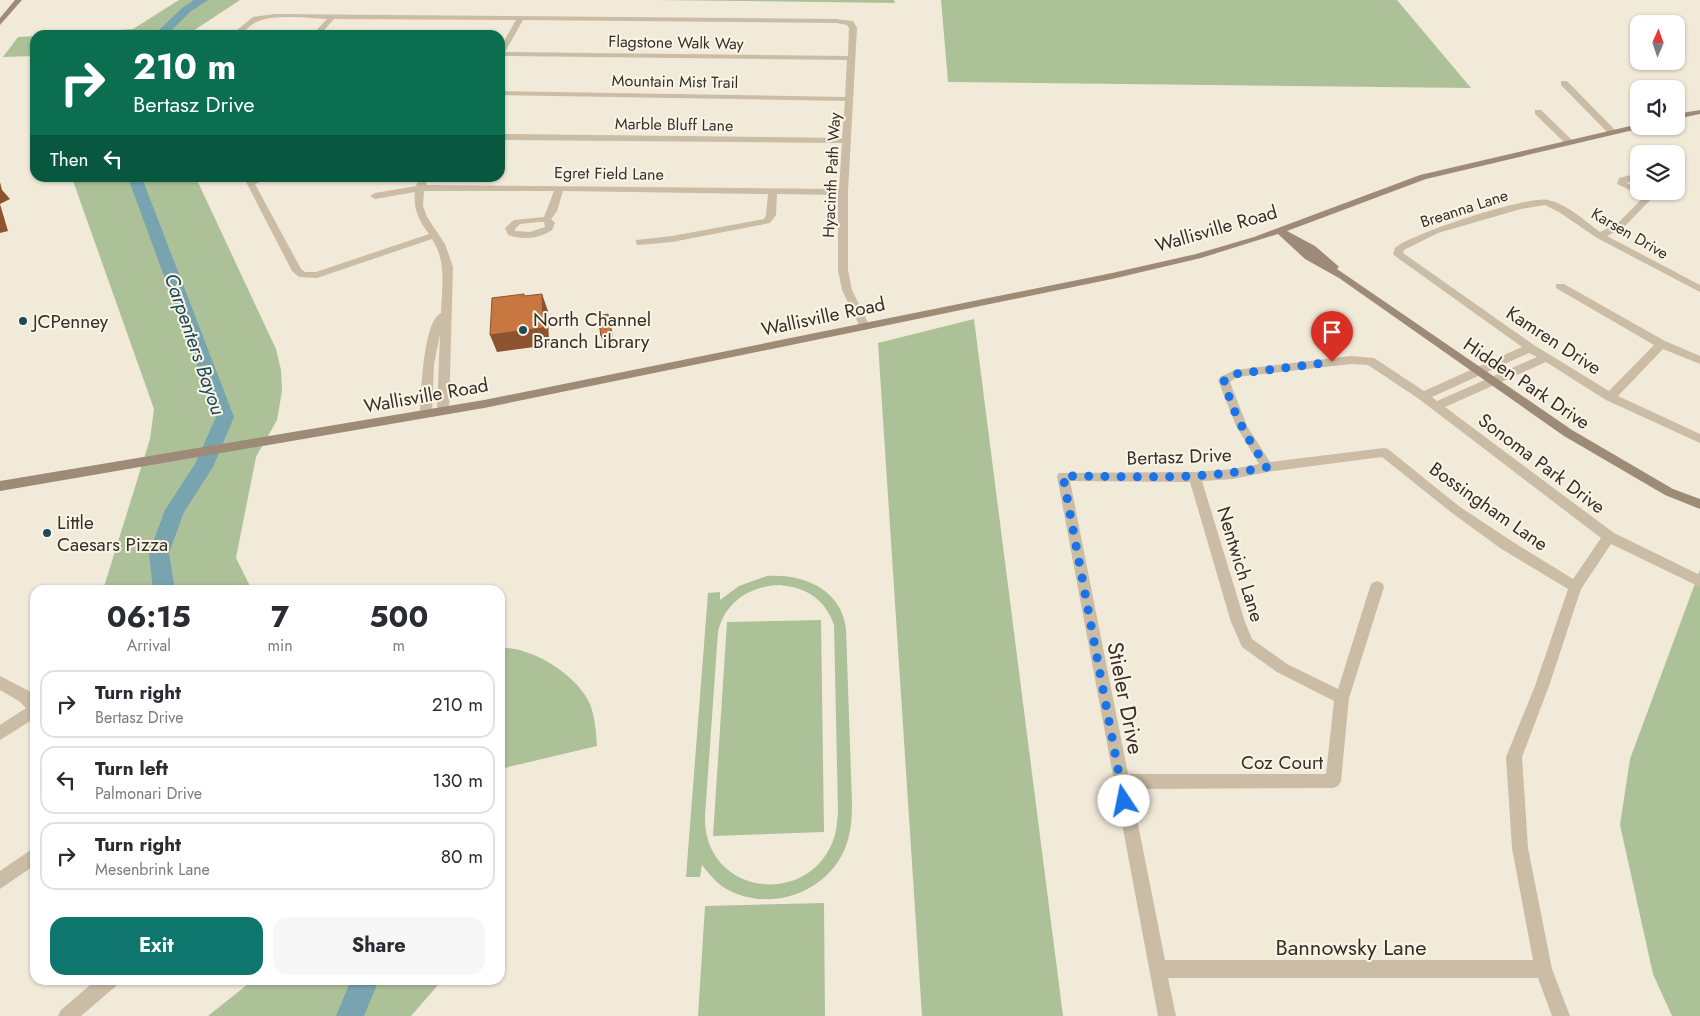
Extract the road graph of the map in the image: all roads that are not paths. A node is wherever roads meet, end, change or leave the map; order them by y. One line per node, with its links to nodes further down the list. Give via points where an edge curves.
1 (20, 0): 4 (main road)
2 (332, 17): 3 (street); 5 (street, via 260,17); 6 (street)
3 (521, 18): 7 (street); 9 (street, Hyacinth Path Way, via 836,21 850,23 853,28)
4 (0, 23)
5 (240, 30)
6 (320, 30)
7 (505, 45)
8 (505, 54): 9 (street, Flagstone Walk Way)
9 (851, 58): 12 (street, Hyacinth Path Way)
10 (1564, 83): 17 (street)
11 (505, 93): 12 (street, Mountain Mist Trail)
12 (850, 99): 19 (street, Hyacinth Path Way)
13 (1538, 112): 20 (street)
14 (1700, 112): 15 (main road)
15 (1685, 116)
16 (1630, 128): 17 (main road, Wallisville Road)
17 (1612, 132): 20 (main road, Wallisville Road)
18 (505, 137): 19 (street, Marble Bluff Lane)
19 (847, 142): 28 (street, Hyacinth Path Way)
20 (1569, 142): 33 (main road, Wallisville Road, via 1423,177)
21 (1630, 178): 24 (street, via 1622,180 1621,184)
22 (250, 182): 34 (street, via 298,271 308,276)
23 (422, 182): 25 (street)
24 (1630, 187)
25 (420, 188): 26 (street, Egret Field Lane); 29 (street, Egret Field Lane); 34 (street, via 420,212)
26 (560, 188): 27 (street, Egret Field Lane); 32 (street)
27 (773, 191): 28 (street, Egret Field Lane); 36 (street, via 771,215 767,221)
28 (843, 192): 41 (street, Hyacinth Path Way, via 843,274)
29 (375, 196)
30 (1647, 200): 35 (street, via 1622,225)
31 (1546, 202): 35 (street, Karsen Drive); 37 (street, Breanna Lane, via 1520,206 1435,231 1400,248)
32 (546, 220)
33 (1280, 230): 41 (main road, Wallisville Road, via 1198,256); 46 (main road, Hidden Park Drive, via 1291,244 1314,261 1343,276)
34 (433, 236): 40 (street, via 448,262)
35 (1600, 236): 39 (street, Karsen Drive)
36 (639, 242)
37 (1398, 254): 43 (street, Kamren Drive)
38 (1560, 286): 42 (street)
39 (1700, 289)
40 (445, 310): 51 (street); 52 (street, via 429,360)
41 (865, 327): 51 (main road, Wallisville Road)
42 (1661, 344): 45 (street); 49 (street)
43 (1530, 348): 44 (street, Kamren Drive); 46 (street)
44 (1546, 358): 47 (street); 49 (street, Kamren Drive)
45 (1700, 360)
46 (1477, 371): 47 (main road, Hidden Park Drive); 48 (street)
47 (1492, 381): 50 (street); 59 (main road, Hidden Park Drive, via 1568,433 1669,492)
48 (1423, 396): 50 (street, Sonoma Park Drive); 55 (street, Sonoma Park Drive, via 1370,361 1351,360 1235,374 1224,380 1228,397 1244,435)
49 (1610, 397): 53 (street, Kamren Drive)
50 (1436, 406): 60 (street, Sonoma Park Drive)
51 (443, 411): 52 (main road, Wallisville Road)
52 (426, 414): 58 (main road, Wallisville Road)
53 (1700, 439)
54 (1384, 452): 55 (street, Bertasz Drive); 62 (street, Bossingham Lane, via 1456,510)
55 (1267, 467): 57 (street, Bertasz Drive)
56 (1063, 476): 57 (street, Bertasz Drive); 69 (street, Stieler Drive)
57 (1195, 477): 65 (street, Nentwich Lane, via 1247,643 1282,668)
58 (0, 486)
59 (1700, 504)
60 (1609, 537): 61 (street, Sonoma Park Drive); 62 (street)
61 (1700, 581)
62 (1575, 586): 73 (street, via 1542,686 1514,757 1520,848)
63 (1377, 587): 65 (street, Coz Court)
64 (0, 682): 66 (street)
65 (1342, 698): 69 (street, Coz Court, via 1333,781)
66 (30, 703)
67 (30, 712): 68 (street)
68 (0, 733)
69 (1121, 782): 72 (street, Stieler Drive)
70 (30, 859): 71 (street)
71 (0, 881)
72 (1159, 969): 73 (street, Bannowsky Lane); 76 (street, Stieler Drive)
73 (1543, 969): 77 (street)
74 (105, 985): 75 (street)
75 (78, 1013)
76 (1167, 1016)
77 (1561, 1016)

